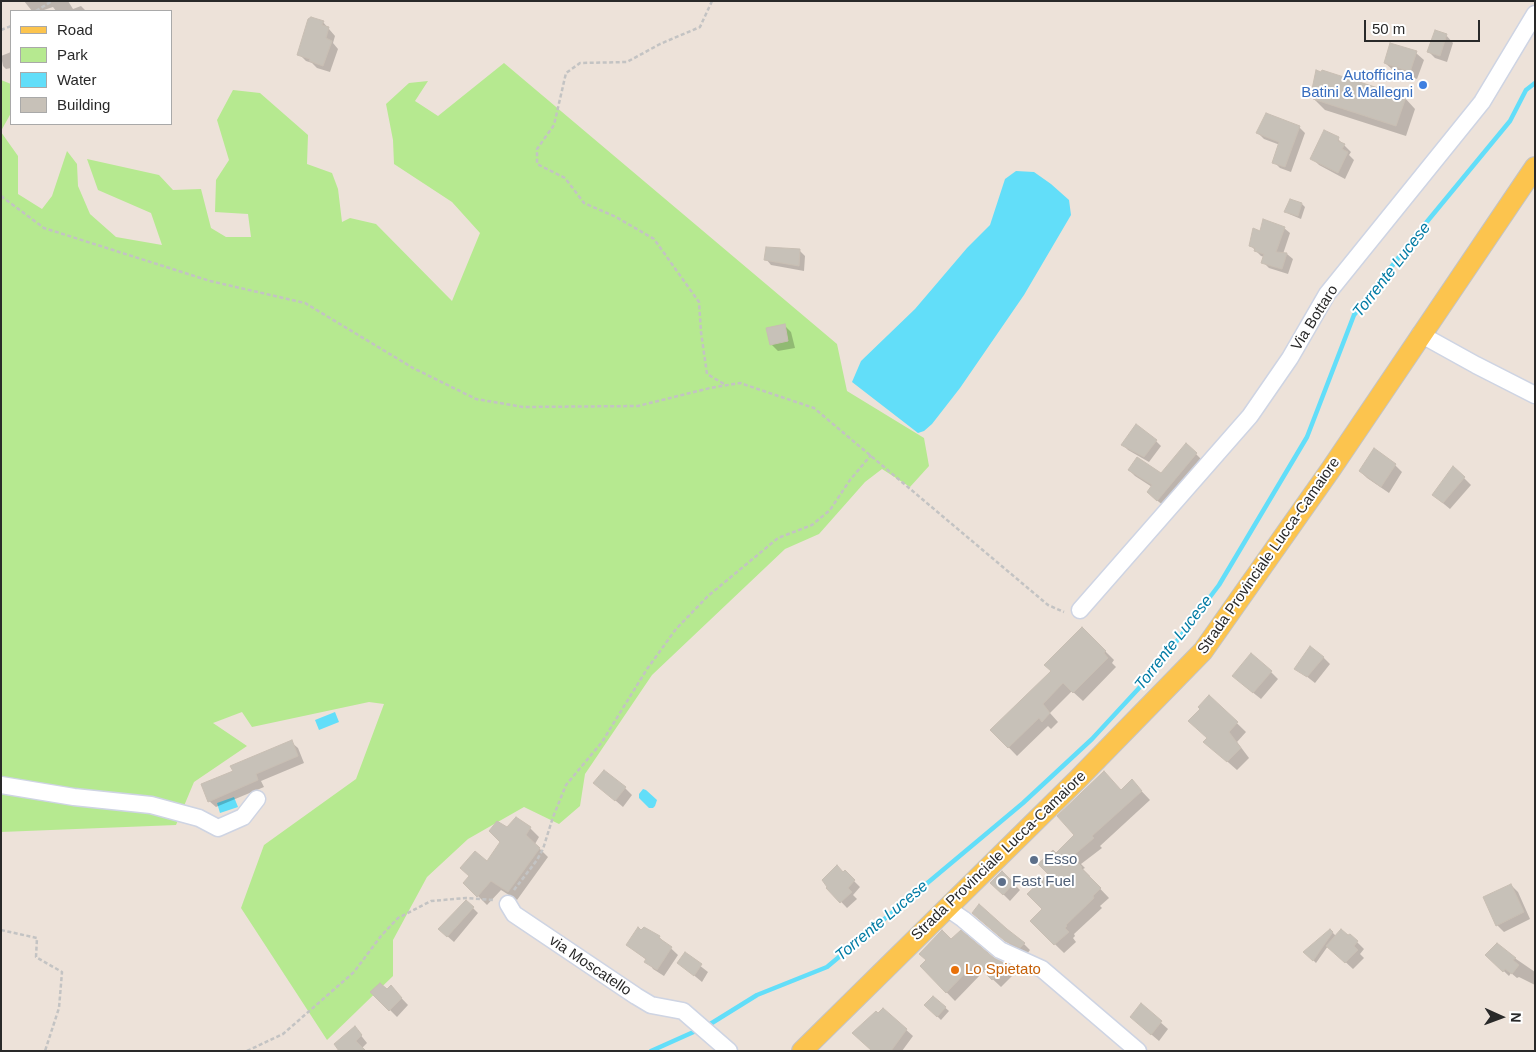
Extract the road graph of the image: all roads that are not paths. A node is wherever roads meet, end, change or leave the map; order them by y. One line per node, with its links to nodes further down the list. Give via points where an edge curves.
1 (1535, 14): 5 (street, Via Bottaro, via 1482,102 1326,294 1290,358 1250,416)
2 (1535, 166): 3 (main road, Strada Provinciale Lucca-Camaiore)
3 (1420, 334): 4 (street); 9 (main road, Strada Provinciale Lucca-Camaiore, via 1331,469 1203,651)
4 (1535, 394)
5 (1080, 610)
6 (1, 785): 7 (street, via 151,805 200,818 218,828 243,817)
7 (257, 798)
8 (508, 904): 10 (street, via Moscatello, via 514,914 636,996 651,1005 683,1011)
9 (947, 908): 11 (main road, Strada Provinciale Lucca-Camaiore); 12 (street, via 1000,950 1042,968)
10 (729, 1051)
11 (802, 1051)
12 (1138, 1051)

